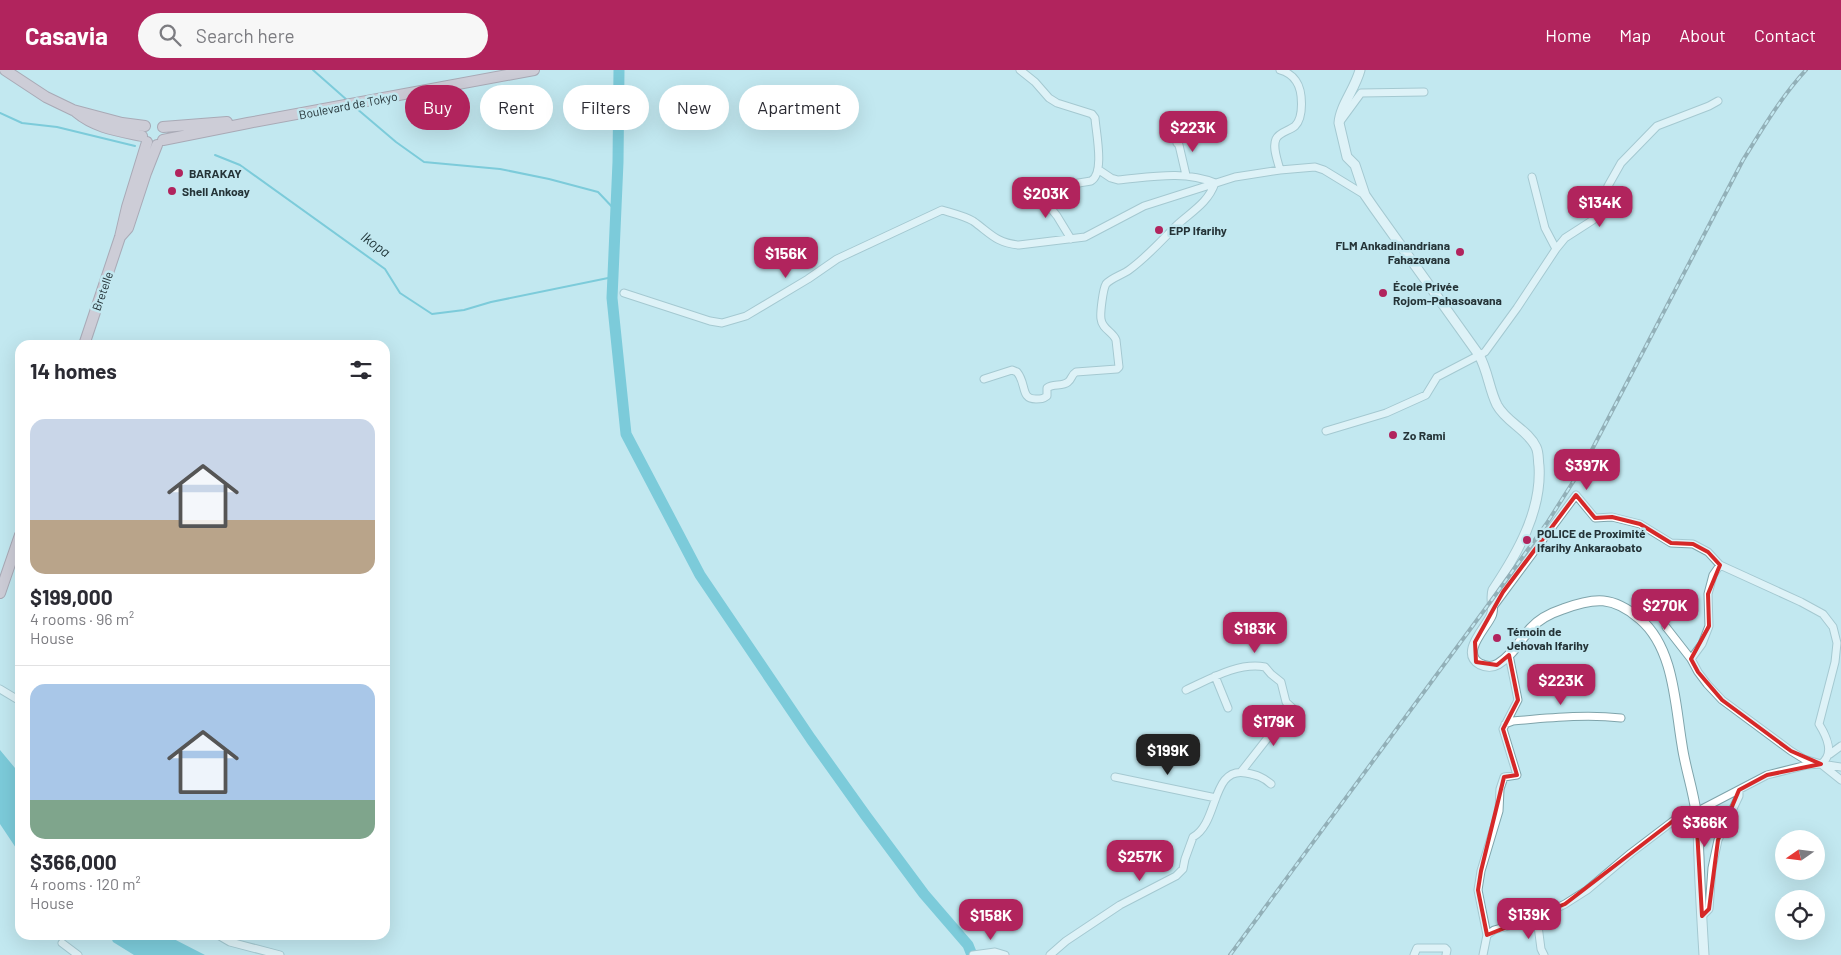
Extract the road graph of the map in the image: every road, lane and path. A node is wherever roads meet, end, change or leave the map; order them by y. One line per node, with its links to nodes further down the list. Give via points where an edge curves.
1 (5, 70): 11 (main road, Boulevard de Tokyo, via 102,128)
2 (534, 70): 8 (main road, Boulevard de Tokyo)
3 (1020, 70): 13 (street, via 1057,103 1092,114)
4 (1280, 70): 14 (street, via 1298,83 1301,107 1296,125 1275,140)
5 (1360, 70): 9 (street)
6 (1424, 92): 9 (street, via 1361,93)
7 (1718, 101): 20 (street, via 1657,126 1621,163 1593,220 1565,238)
8 (248, 122): 10 (main road); 11 (main road, Boulevard de Tokyo)
9 (1339, 123): 18 (street, via 1347,157 1355,165)
10 (164, 127): 11 (main road, Bretelle, via 165,135); 11 (main road, via 157,122 148,123)
11 (151, 138): 22 (main road, Bretelle, via 146,173 128,228 120,237)
12 (1177, 143): 15 (street)
13 (1099, 170): 15 (street, via 1118,180); 19 (street, via 1091,182 1036,190)
14 (1280, 170): 17 (street); 18 (street, via 1315,167)
15 (1186, 175): 17 (street)
16 (1532, 177): 20 (street, via 1544,228)
17 (1215, 183): 19 (street, via 1144,206 1085,237); 24 (street, via 1199,207 1157,246 1128,271 1106,284 1101,319 1116,340 1117,369 1076,372 1070,381 1047,388 1047,396 1043,399 1027,397 1024,383 1012,370)
18 (1365, 195): 23 (street)
19 (1071, 239): 21 (street, via 1008,244 972,220 942,210 837,259 746,316 731,322 710,322)
20 (1556, 249): 23 (street, via 1517,308 1485,352)
21 (624, 293)
22 (86, 340)
23 (1479, 355): 25 (street, via 1437,377 1426,395 1386,413); 29 (street, via 1498,407 1536,447 1539,471 1532,514 1518,549 1493,590)
24 (984, 379)
25 (1326, 431)
26 (15, 550): 28 (main road)
27 (1720, 565): 29 (street, via 1708,552 1693,544 1671,543 1640,524 1612,517 1595,518 1576,495); 32 (street, via 1713,575 1708,594 1709,626 1702,644); 43 (street, via 1816,610 1833,627 1837,643 1835,662 1819,724 1825,733)
28 (0, 593)
29 (1493, 606): 31 (street, via 1492,614 1475,642 1473,657 1483,666 1491,666)
30 (1666, 627): 32 (street)
31 (1509, 655): 41 (street, via 1518,700); 52 (street, via 1546,615 1583,601 1612,602 1641,620 1656,638 1669,668)
32 (1691, 658): 44 (street, via 1698,672 1722,700 1791,751)
33 (1215, 676): 35 (street); 37 (street); 38 (street, via 1254,665 1265,667 1281,682 1286,702)
34 (0, 689): 36 (street)
35 (1186, 690)
36 (15, 698)
37 (1228, 708)
38 (1291, 708): 39 (street); 46 (street)
39 (1299, 714)
40 (1621, 718): 41 (street, via 1568,716)
41 (1504, 724): 55 (street, via 1505,739 1517,775 1504,777 1499,811 1481,871 1478,890)
42 (1841, 746): 43 (street)
43 (1830, 754): 44 (street)
44 (1821, 764): 45 (street); 48 (street); 50 (street, via 1767,775)
45 (1841, 768)
46 (1241, 772): 49 (street, via 1262,776); 51 (street, via 1228,776)
47 (1116, 777): 51 (street)
48 (1841, 780)
49 (1271, 784)
50 (1739, 790): 52 (street); 53 (street, via 1718,840 1709,909)
51 (1216, 798): 62 (street, via 1206,824 1193,837 1183,869 1176,876 1120,905)
52 (1696, 812): 53 (street); 54 (street, via 1673,821 1587,890)
53 (1702, 916): 67 (street)
54 (1537, 918): 55 (street); 66 (street)
55 (1487, 935): 65 (street)
56 (227, 940): 60 (street)
57 (62, 943): 59 (street)
58 (975, 954): 61 (street, via 995,952)
59 (78, 955)
60 (280, 955)
61 (1005, 955)
62 (1050, 955)
63 (1414, 955): 64 (street, via 1417,948 1444,948)
64 (1446, 955)
65 (1483, 955)
66 (1544, 955)
67 (1704, 955)

